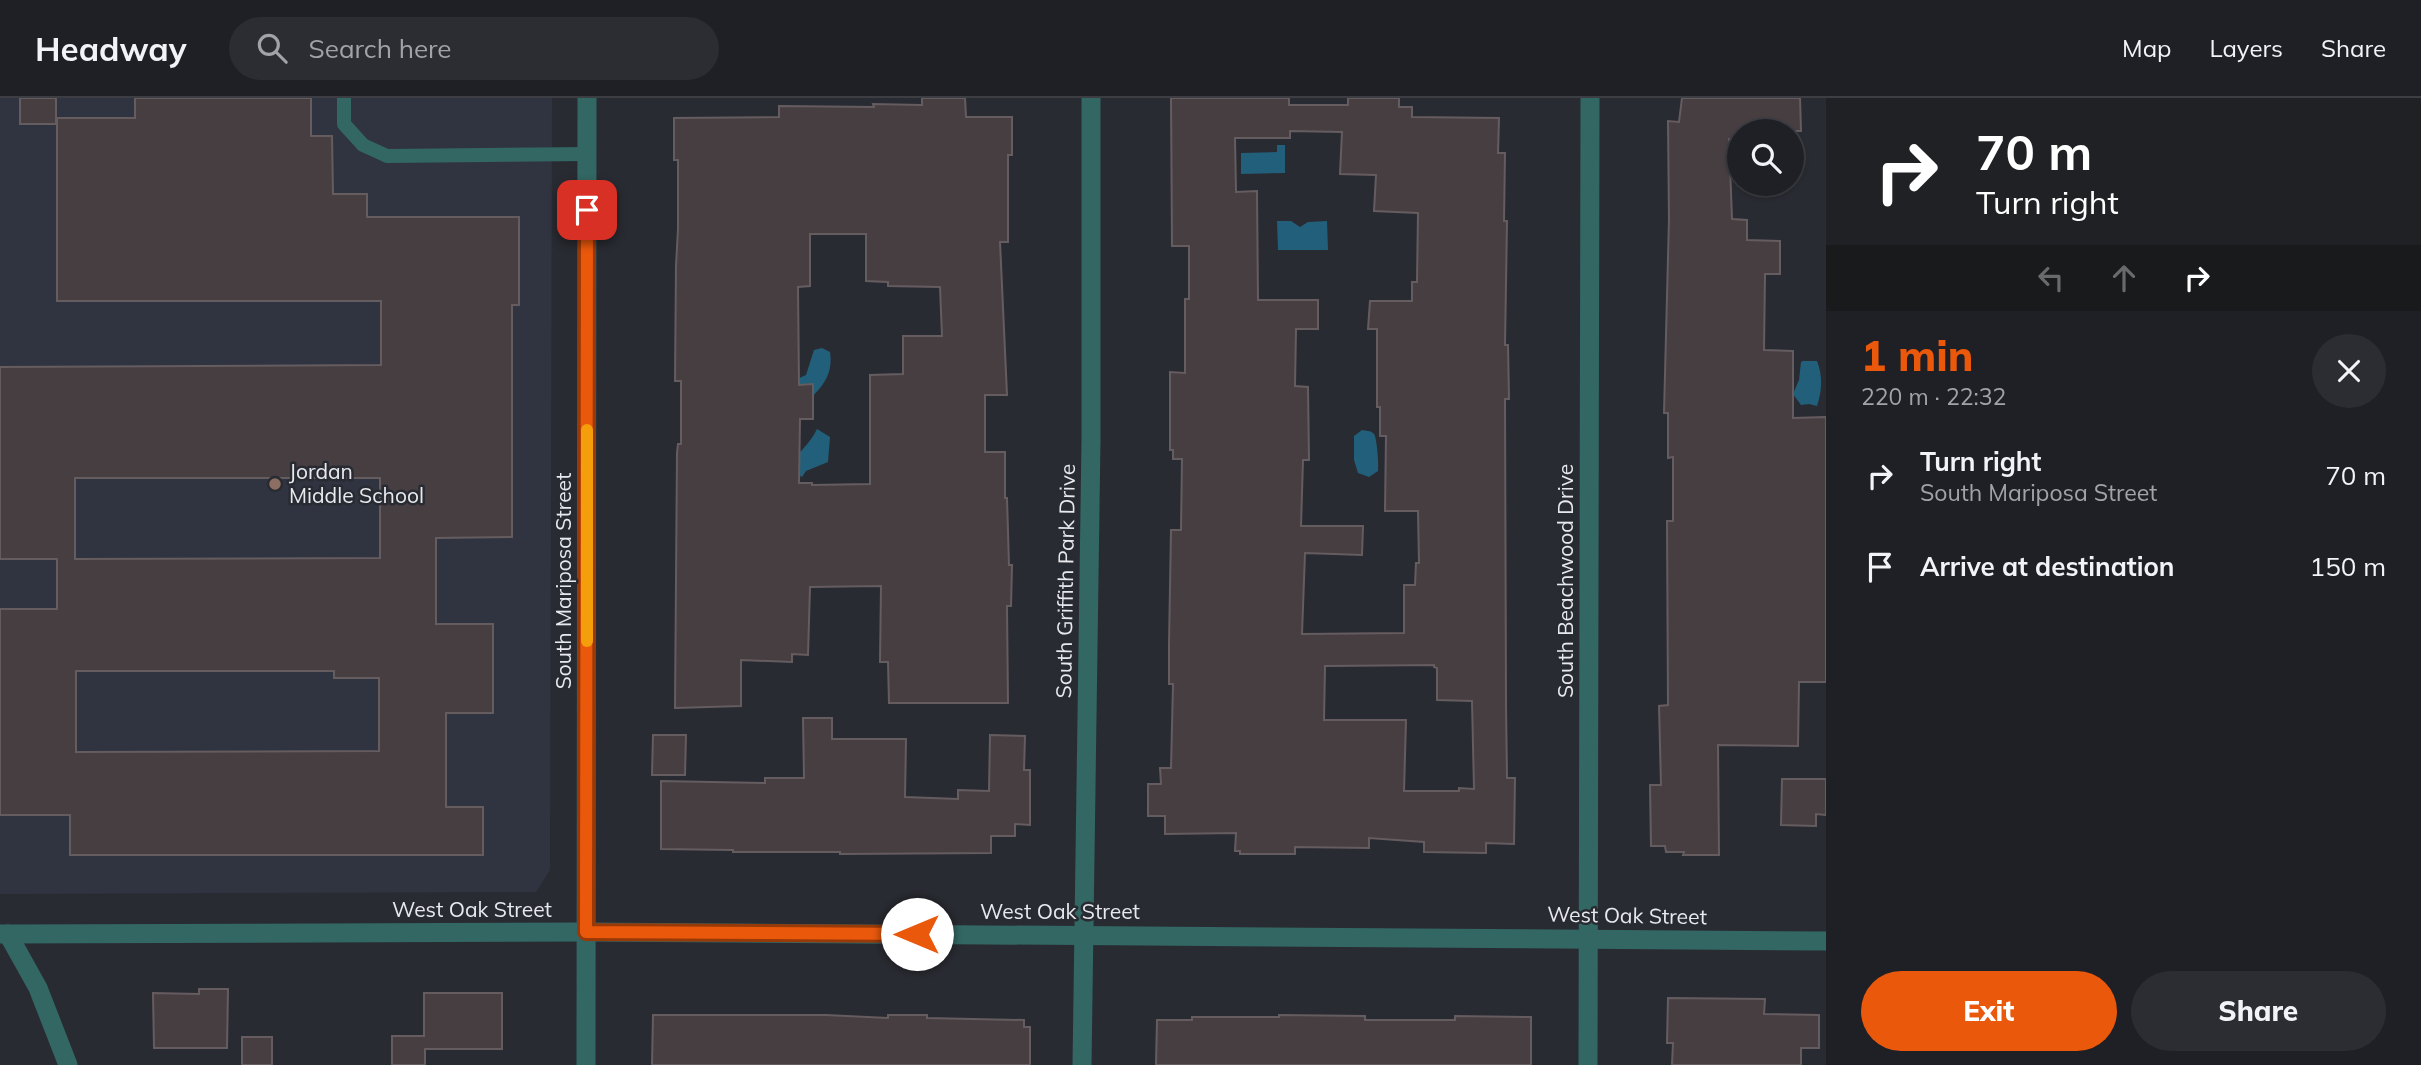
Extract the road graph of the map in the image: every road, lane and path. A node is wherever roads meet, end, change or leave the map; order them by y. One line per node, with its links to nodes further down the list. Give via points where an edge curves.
1 (344, 98): 5 (lane, via 344,124 363,145 387,156)
2 (587, 98): 5 (street, South Mariposa Street)
3 (1091, 98): 8 (street, South Griffith Park Drive)
4 (1590, 98): 9 (street, South Beachwood Drive)
5 (587, 154): 6 (street, South Mariposa Street)
6 (586, 932): 7 (street, West Oak Street); 8 (street, West Oak Street); 12 (street, South Mariposa Street)
7 (4, 934): 11 (street, via 38,988)
8 (1083, 935): 9 (street, West Oak Street); 13 (street, South Griffith Park Drive)
9 (1588, 938): 10 (street, West Oak Street); 14 (street, South Beachwood Drive)
10 (1826, 941)
11 (68, 1065)
12 (586, 1065)
13 (1082, 1065)
14 (1588, 1065)

